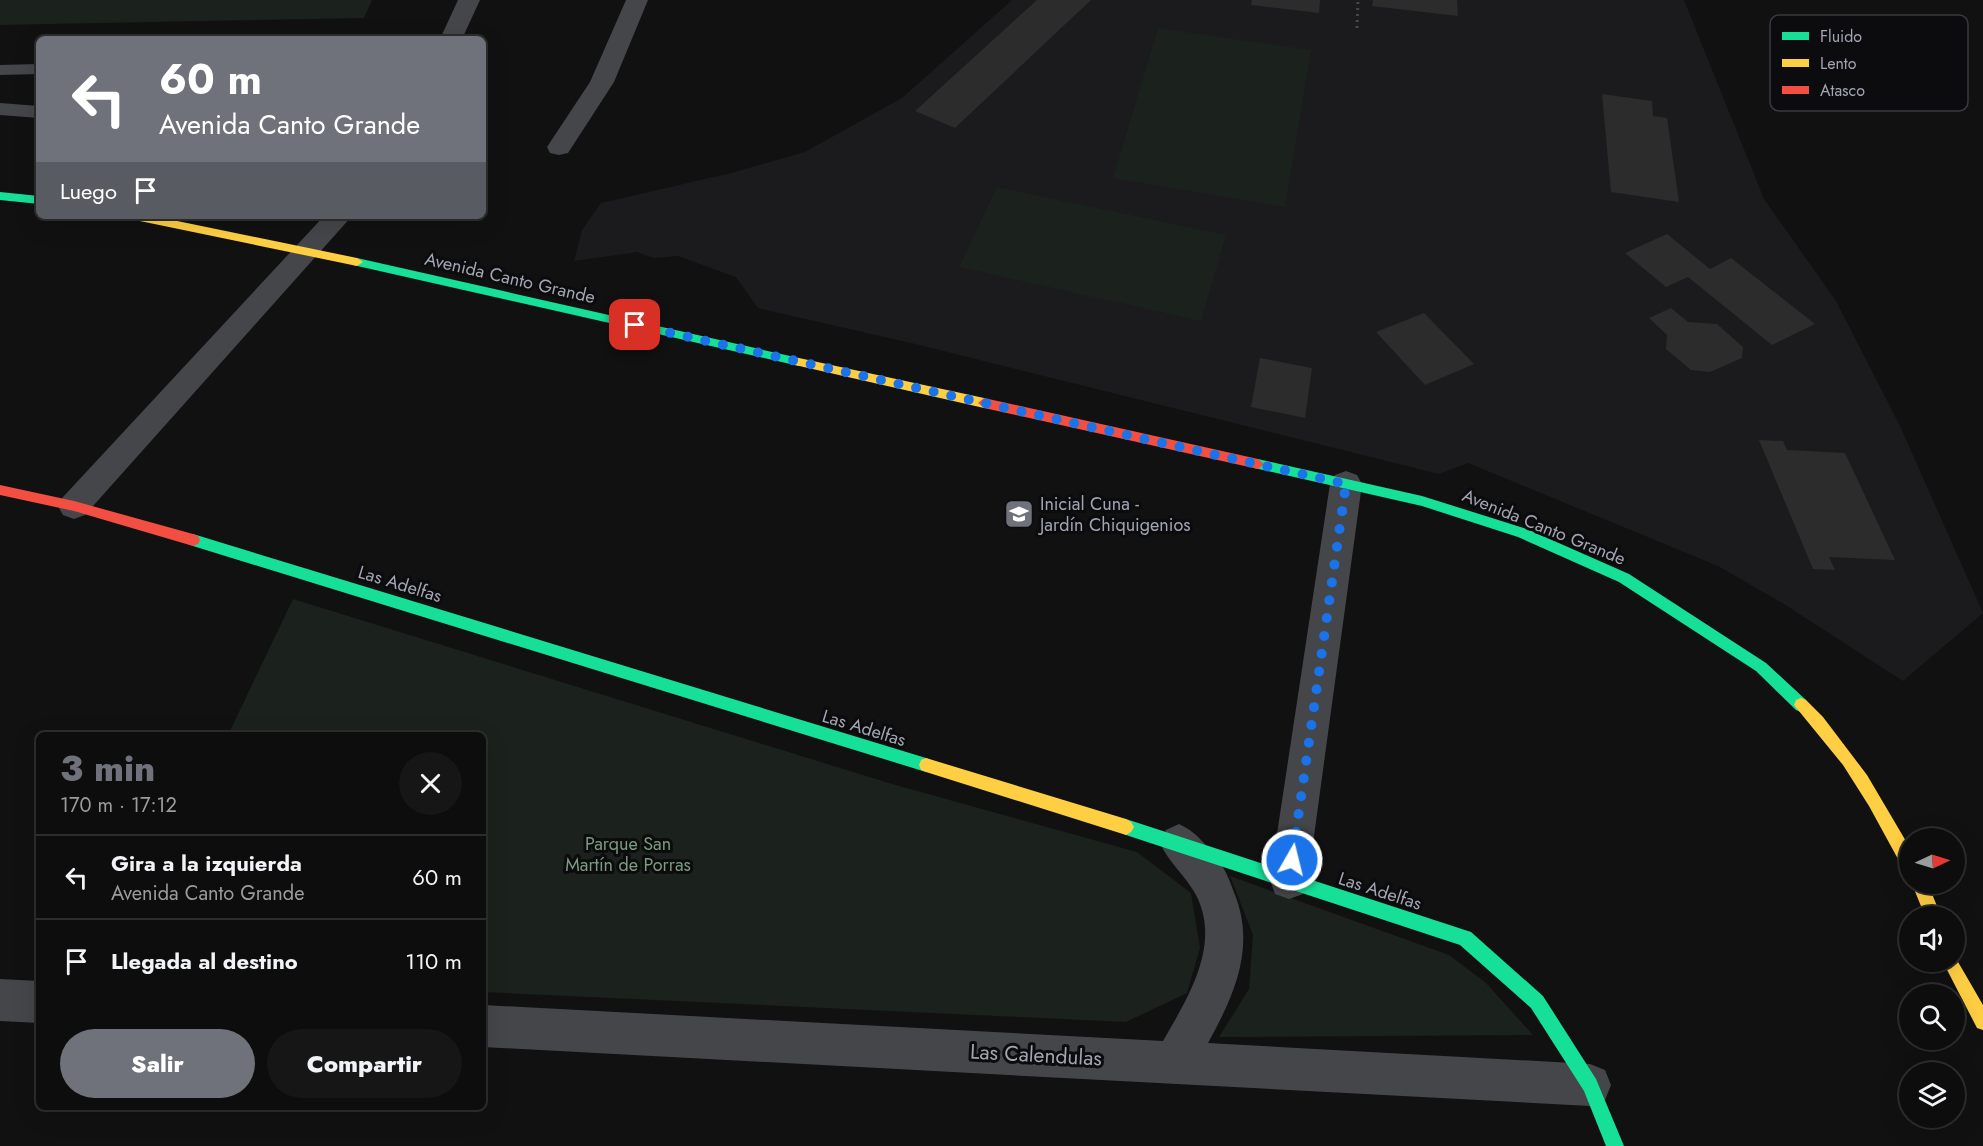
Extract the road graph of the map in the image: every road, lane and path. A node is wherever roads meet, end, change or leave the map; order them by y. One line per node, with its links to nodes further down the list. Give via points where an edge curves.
1 (469, 0): 5 (street)
2 (637, 0): 10 (street, via 602,82)
3 (1358, 0): 4 (path)
4 (1357, 28)
5 (453, 36)
6 (36, 69): 7 (lane)
7 (0, 70)
8 (0, 109): 9 (lane)
9 (36, 112)
10 (559, 147)
11 (0, 196): 12 (street)
12 (36, 200)
13 (150, 219): 15 (street, Avenida Canto Grande)
14 (336, 219): 15 (street)
15 (306, 251): 16 (street, Avenida Canto Grande); 18 (street)
16 (1346, 484): 20 (street, Avenida Canto Grande, via 1452,509 1522,533 1624,578 1695,622 1761,667 1818,721 1869,791); 21 (street)
17 (0, 490): 18 (street, Las Adelfas)
18 (74, 506): 19 (street, Las Adelfas, via 264,560)
19 (1179, 843): 21 (street, Las Adelfas); 27 (street, via 1210,883 1222,913 1224,950 1214,991)
20 (1899, 844)
21 (1289, 880): 28 (street, Las Adelfas, via 1465,938 1537,1002)
22 (1956, 972): 25 (street)
23 (0, 1000): 24 (street)
24 (36, 1002)
25 (1983, 1022)
26 (486, 1026): 27 (street, Las Calendulas)
27 (1174, 1063): 28 (street, Las Calendulas)
28 (1590, 1085): 29 (street, Las Adelfas)
29 (1615, 1146)

